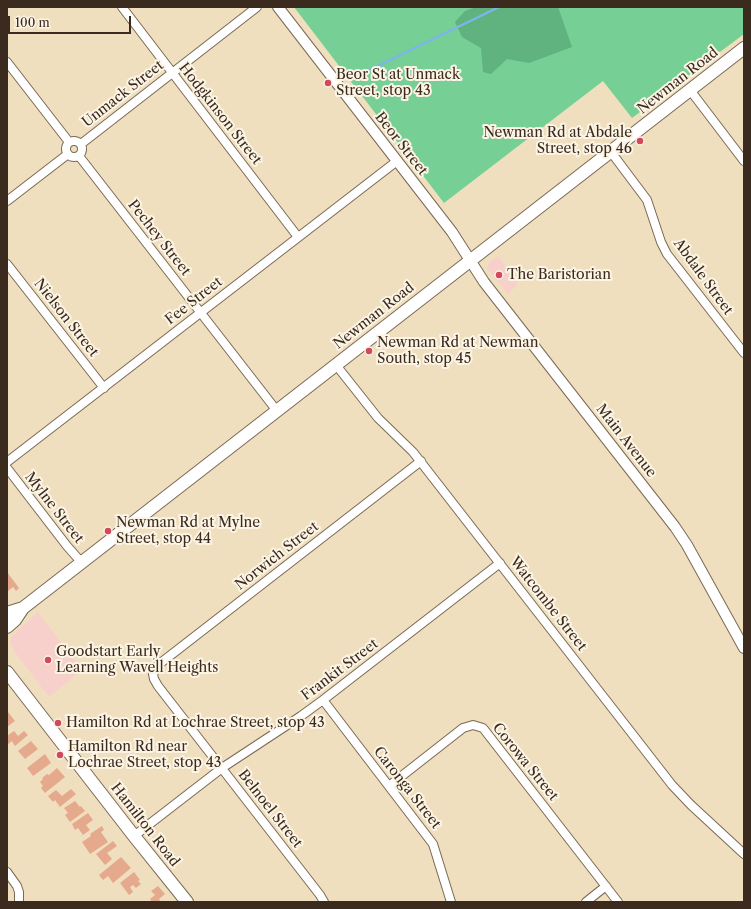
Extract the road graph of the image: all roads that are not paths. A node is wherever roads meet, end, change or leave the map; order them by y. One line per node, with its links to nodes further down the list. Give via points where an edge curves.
1 (122, 7): 6 (street, Hodgkinson Street)
2 (258, 7): 6 (street, Unmack Street)
3 (278, 7): 13 (street, Beor Street)
4 (744, 48): 7 (main road, Newman Road)
5 (7, 62): 8 (street)
6 (173, 73): 9 (street, Unmack Street); 16 (street, Hodgkinson Street)
7 (690, 90): 10 (main road, Newman Road); 14 (street)
8 (69, 142): 9 (street, via 74,140); 11 (street, via 66,149)
9 (81, 144): 12 (street, via 82,152)
10 (611, 152): 17 (main road, Newman Road); 20 (street, Abdale Street, via 647,200 667,254)
11 (68, 154): 12 (street, via 72,157); 15 (street)
12 (79, 156): 19 (street, Pechey Street)
13 (397, 161): 16 (street, Fee Street); 17 (street, Beor Street)
14 (744, 161)
15 (7, 201)
16 (298, 237): 19 (street, Fee Street)
17 (471, 260): 21 (main road, Newman Road); 32 (street, Main Avenue, via 484,282 675,527)
18 (7, 264): 22 (street, Nielson Street)
19 (200, 313): 22 (street, Fee Street); 23 (street, Pechey Street)
20 (744, 353)
21 (336, 365): 23 (main road, Newman Road); 24 (street, Watcombe Street, via 378,418)
22 (104, 388): 25 (street, Fee Street)
23 (277, 411): 27 (main road, Newman Road)
24 (421, 461): 28 (street, Watcombe Street); 34 (street, Norwich Street, via 161,663)
25 (7, 462)
26 (7, 468): 27 (street, Mylne Street)
27 (82, 563): 29 (main road, Newman Road)
28 (500, 563): 35 (street, Frankit Street); 39 (street, Watcombe Street, via 672,785 691,806)
29 (23, 608): 30 (main road, Newman Road); 31 (main road, Newman Road)
30 (7, 613)
31 (7, 627)
32 (744, 648)
33 (7, 672): 38 (main road, Hamilton Road)
34 (153, 674): 36 (street, Belnoel Street, via 158,686)
35 (323, 700): 36 (street, Frankit Street); 37 (street, Caronga Street)
36 (222, 768): 38 (street, Frankit Street); 44 (street, Belnoel Street)
37 (389, 786): 41 (street, Corowa Street, via 464,728 473,725 482,728); 45 (street, Caronga Street, via 434,844)
38 (134, 836): 43 (main road, Hamilton Road)
39 (744, 854)
40 (7, 872): 42 (street, via 17,886)
41 (606, 886): 46 (street); 47 (street, Corowa Street)
42 (19, 902)
43 (186, 902)
44 (324, 902)
45 (451, 902)
46 (586, 902)
47 (618, 902)

